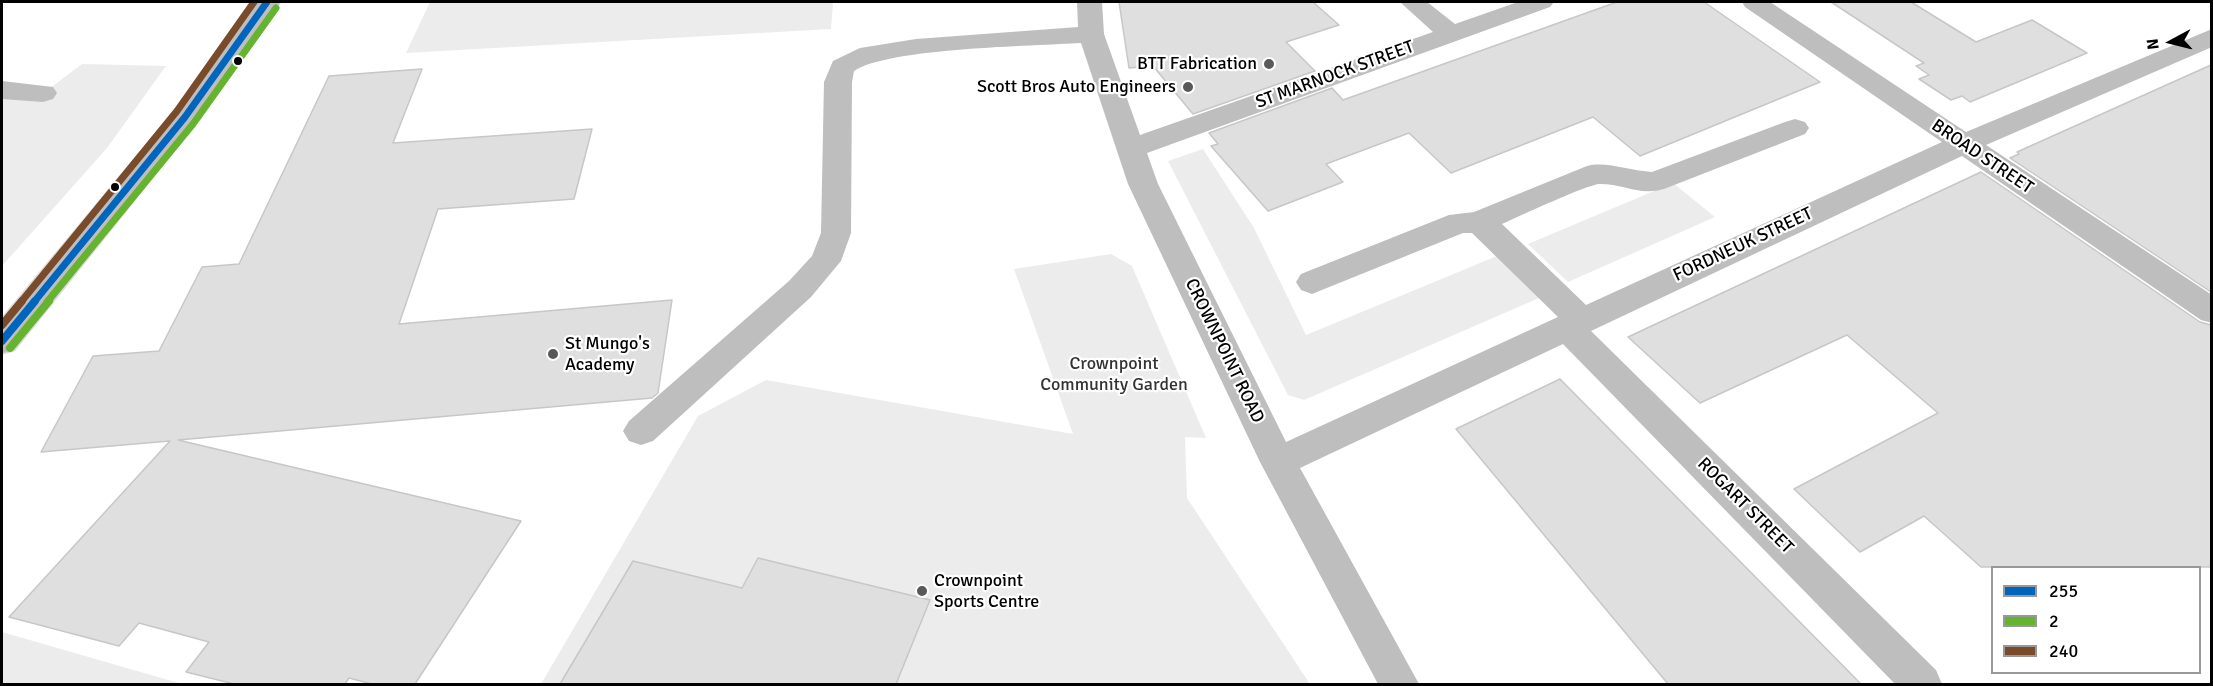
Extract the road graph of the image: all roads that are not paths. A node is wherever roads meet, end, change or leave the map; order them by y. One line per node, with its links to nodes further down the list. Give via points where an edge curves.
1 (267, 2): 18 (street, via 185,117)
2 (1089, 2): 7 (street, CROWNPOINT ROAD)
3 (1412, 2): 6 (street)
4 (1541, 2): 6 (street, ST MARNOCK STREET)
5 (1754, 2): 12 (street, BROAD STREET)
6 (1450, 33): 13 (street, ST MARNOCK STREET)
7 (1091, 34): 13 (street, CROWNPOINT ROAD); 19 (street, via 916,47 869,54 842,68 838,82 836,233 825,261 800,289)
8 (2211, 37): 12 (street, FORDNEUK STREET)
9 (2, 90): 10 (street)
10 (43, 93)
11 (1796, 128): 14 (street, via 1654,182 1597,173)
12 (1963, 144): 16 (street, BROAD STREET); 17 (street, FORDNEUK STREET)
13 (1130, 149): 20 (street, CROWNPOINT ROAD, via 1143,184)
14 (1478, 222): 15 (street, via 1460,223); 17 (street, ROGART STREET, via 1491,231)
15 (1312, 282)
16 (2211, 311)
17 (1574, 323): 20 (street, FORDNEUK STREET); 22 (street, ROGART STREET)
18 (2, 341)
19 (641, 431)
20 (1278, 462): 21 (street, CROWNPOINT ROAD)
21 (1399, 684)
22 (1922, 684)

